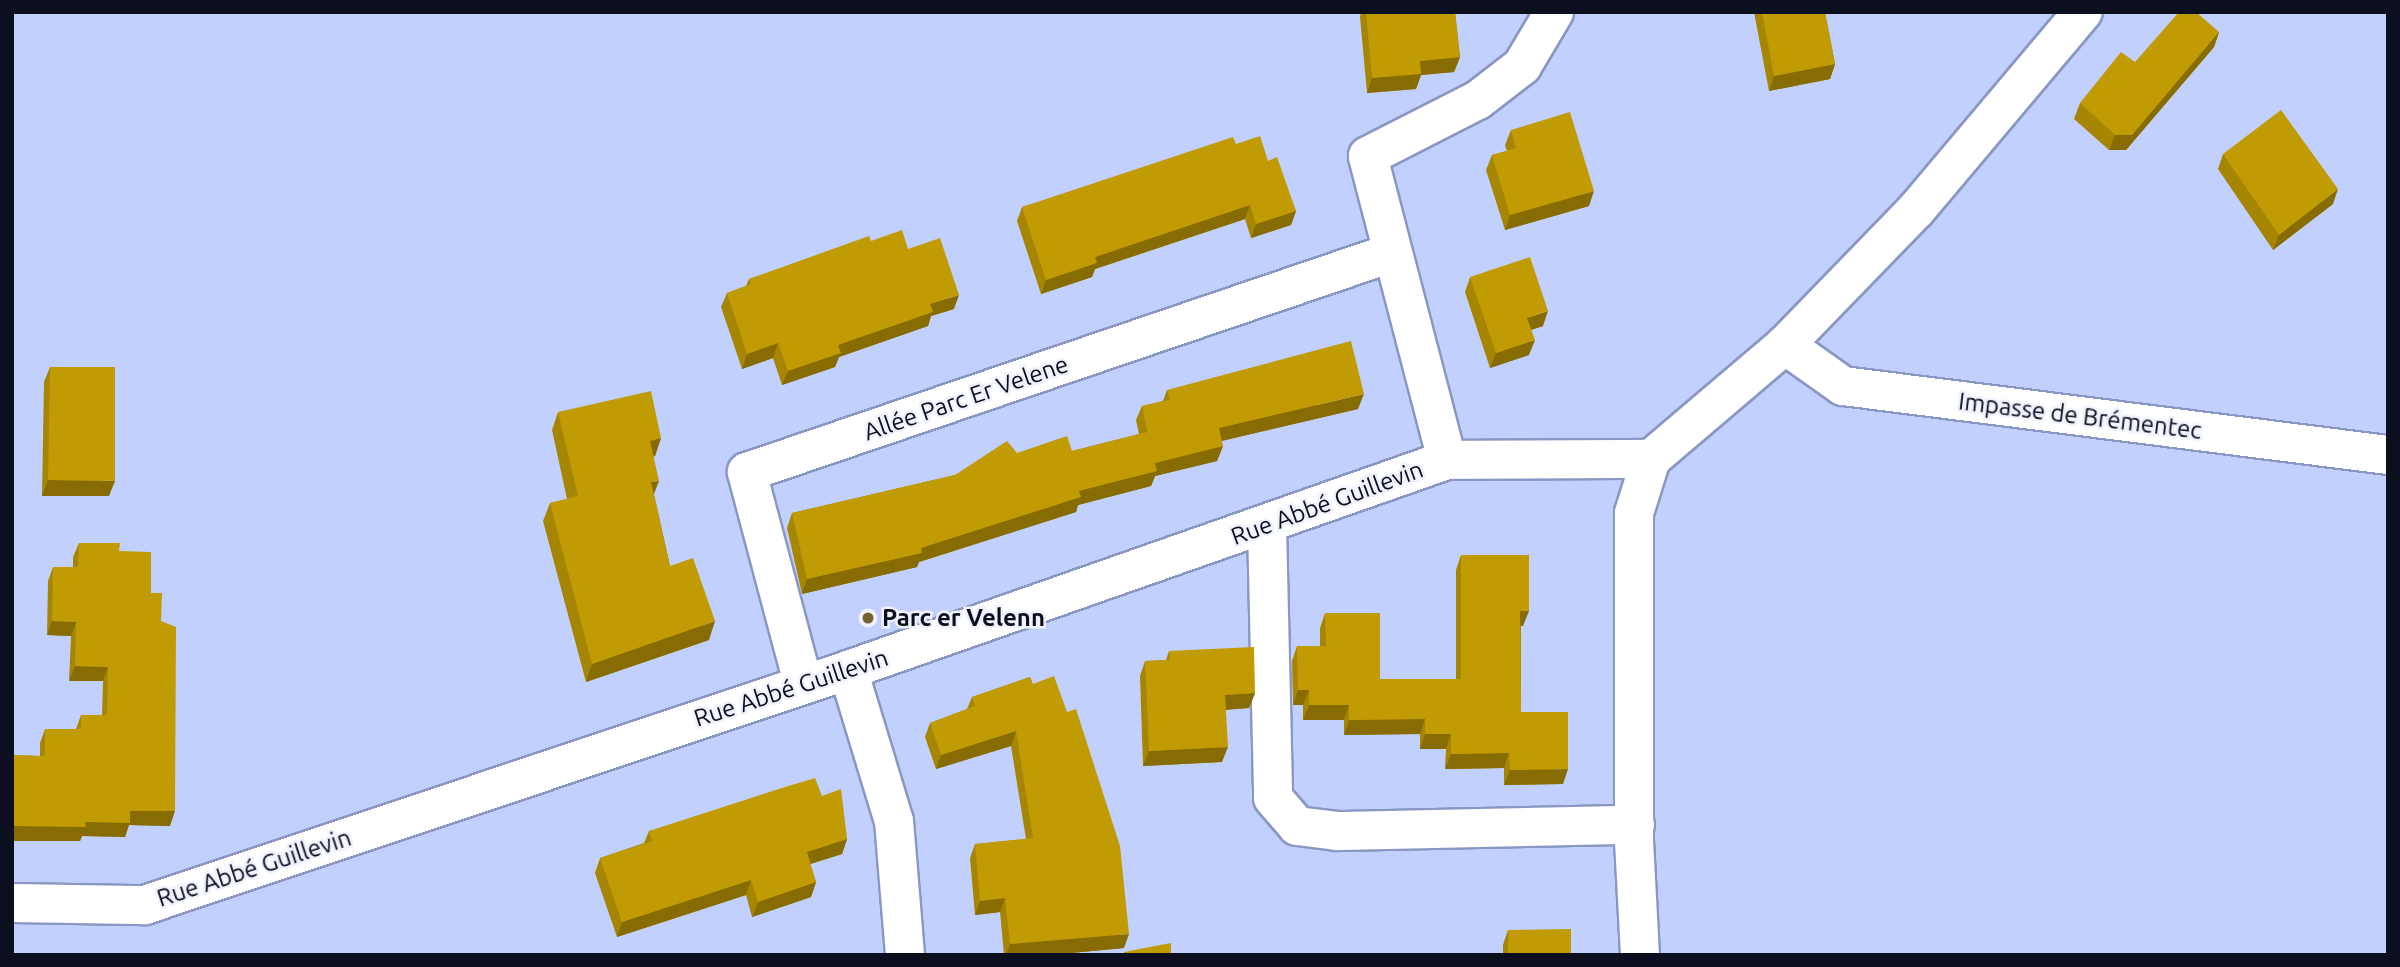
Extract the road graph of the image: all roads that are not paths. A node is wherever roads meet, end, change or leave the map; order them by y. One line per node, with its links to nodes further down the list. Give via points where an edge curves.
1 (1554, 12): 3 (street, via 1522,66 1478,100 1368,156)
2 (2083, 12): 4 (street, via 1916,210)
3 (1391, 253): 7 (street); 10 (street, Allée Parc Er Velene, via 747,472)
4 (1785, 345): 5 (street, Impasse de Brémentec, via 1843,386); 6 (street)
5 (2388, 455)
6 (1651, 459): 7 (street, Rue Abbé Guillevin); 11 (street, via 1634,513)
7 (1447, 460): 8 (street, Rue Abbé Guillevin)
8 (1267, 526): 9 (street, Rue Abbé Guillevin); 11 (street, via 1273,798 1297,826 1337,831)
9 (848, 670): 10 (street, Rue Abbé Guillevin); 13 (street, via 894,821)
10 (803, 683): 12 (street, Rue Abbé Guillevin, via 145,905)
11 (1635, 825): 14 (street)
12 (12, 903)
13 (905, 955)
14 (1640, 955)

